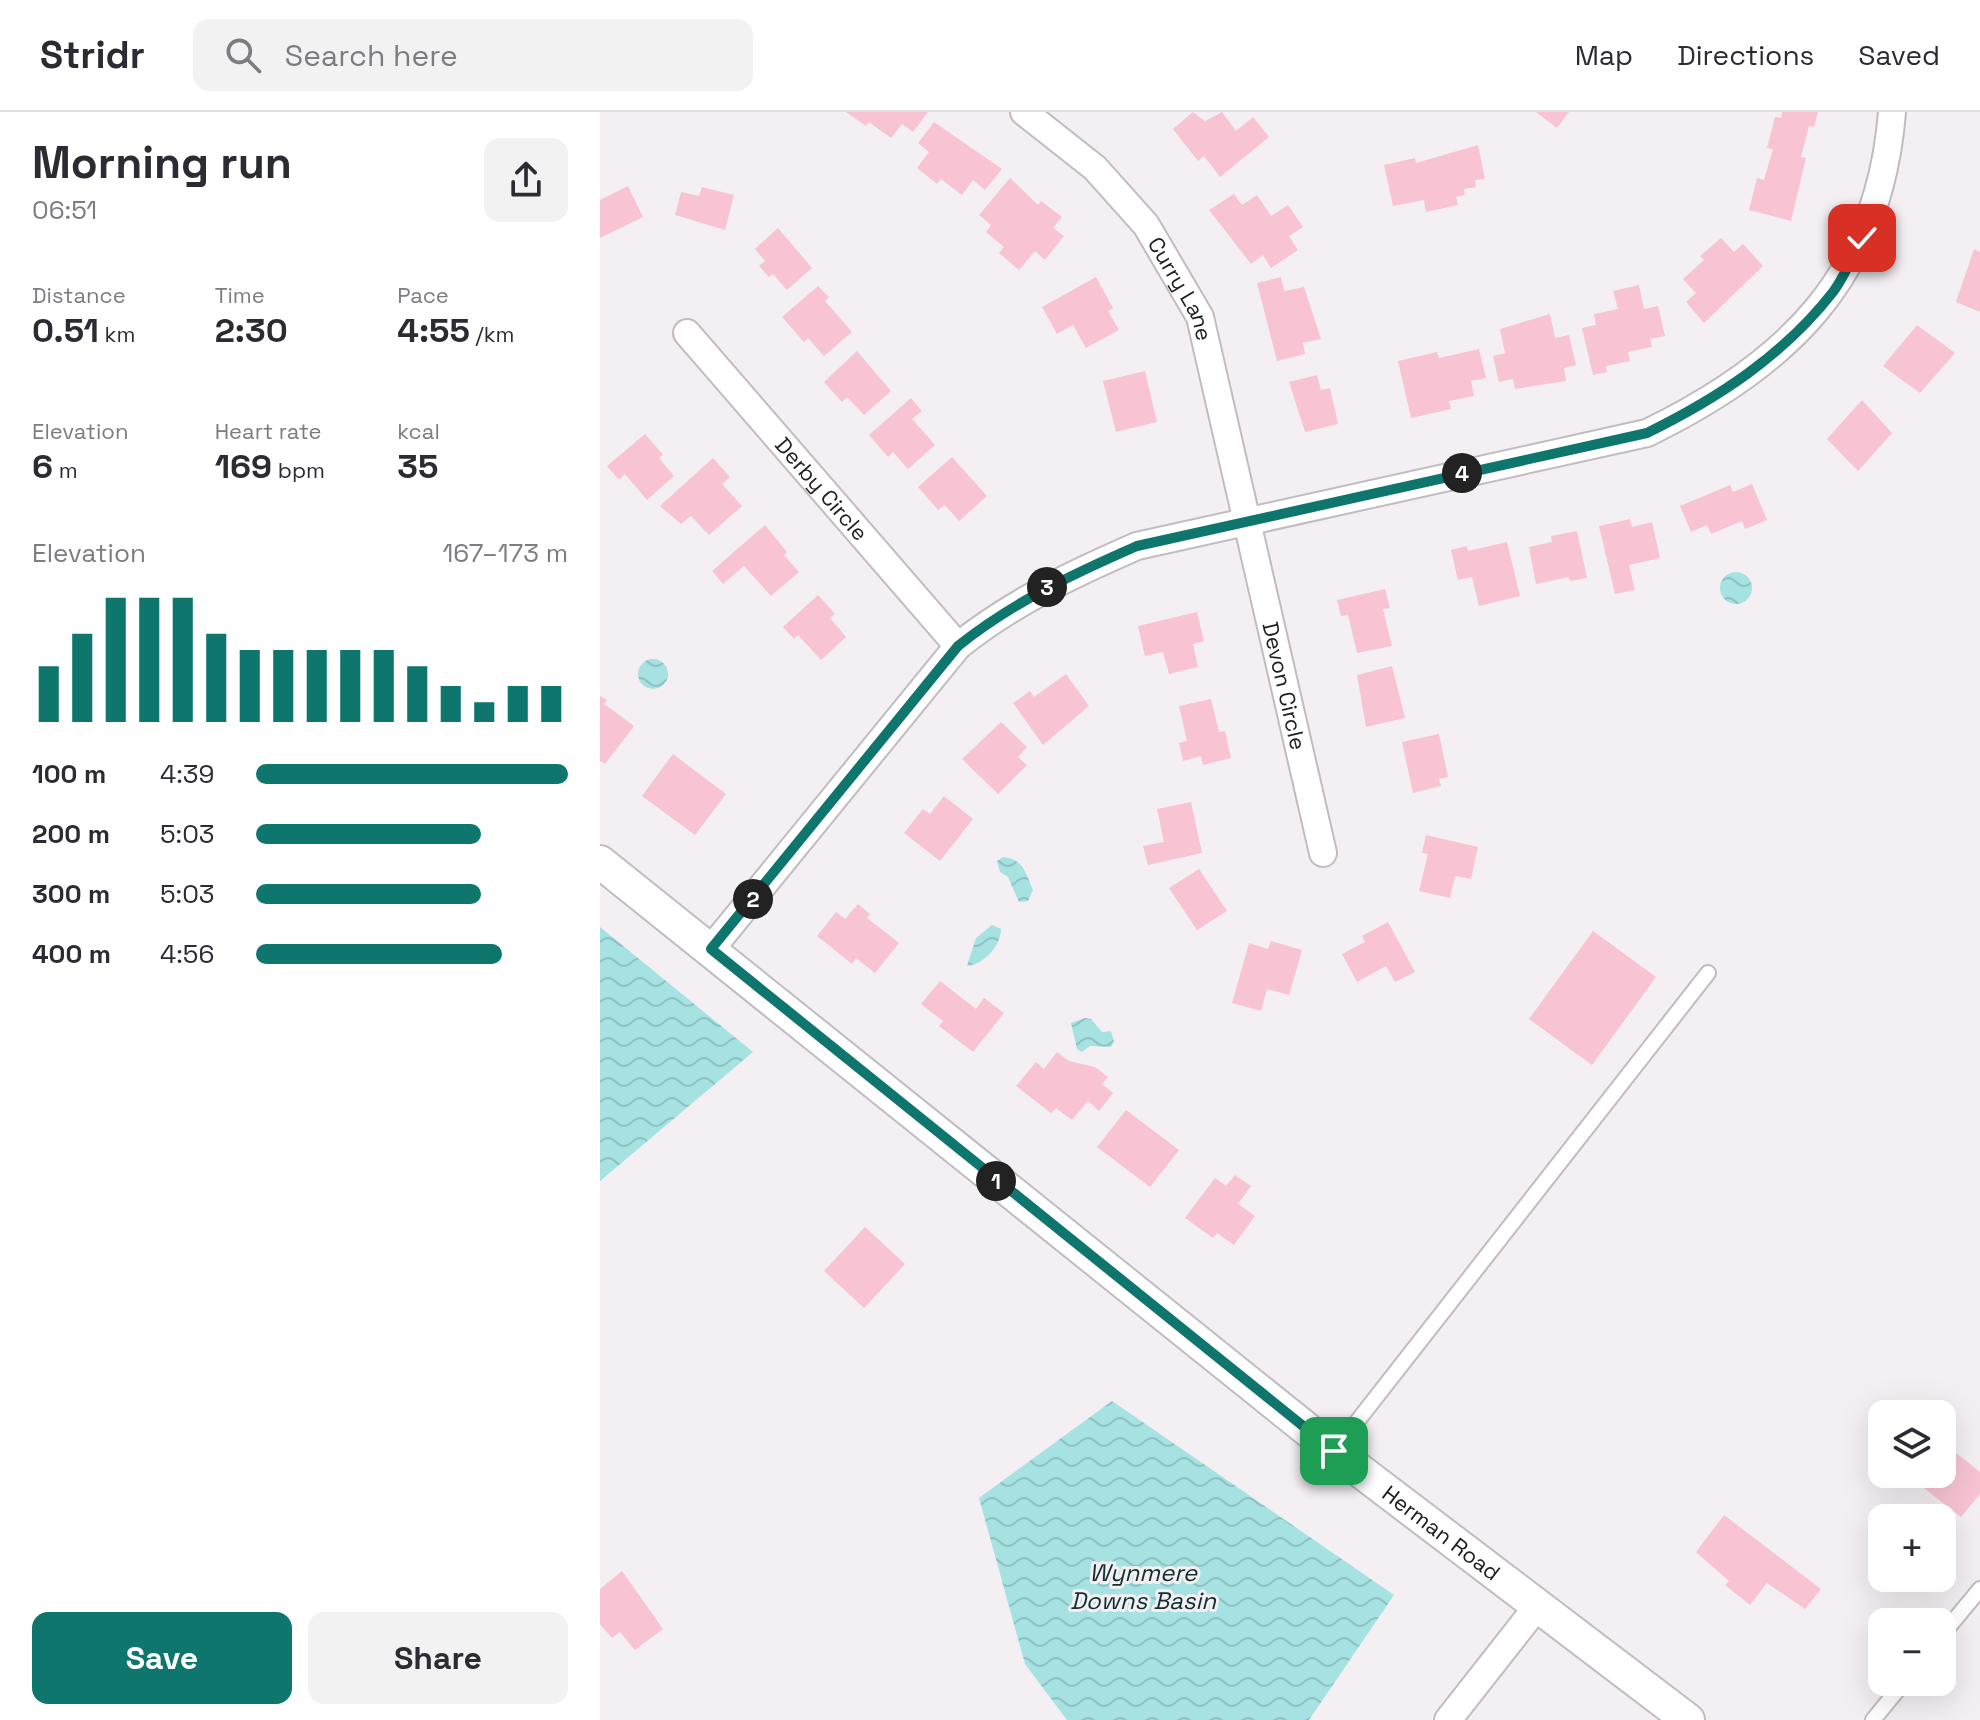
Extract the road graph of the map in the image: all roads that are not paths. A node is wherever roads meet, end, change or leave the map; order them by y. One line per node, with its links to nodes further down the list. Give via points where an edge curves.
1 (1024, 112): 4 (street, Curry Lane, via 1095,168 1146,225 1181,282 1200,317)
2 (1892, 112): 4 (street, via 1879,193 1834,290 1797,332 1702,406 1647,433)
3 (687, 333): 5 (street, Derby Circle)
4 (1247, 520): 5 (street, via 1137,546 997,615); 6 (street, Devon Circle)
5 (958, 646): 8 (street)
6 (1323, 853)
7 (600, 862): 8 (street, Herman Road)
8 (711, 949): 10 (street, Herman Road)
9 (1708, 973): 10 (lane)
10 (1334, 1451): 12 (street, Herman Road)
11 (1980, 1589): 13 (lane)
12 (1536, 1608): 15 (street); 16 (street, Herman Road)
13 (1956, 1618)
14 (1893, 1696): 17 (lane)
15 (1448, 1720)
16 (1688, 1720)
17 (1873, 1720)

